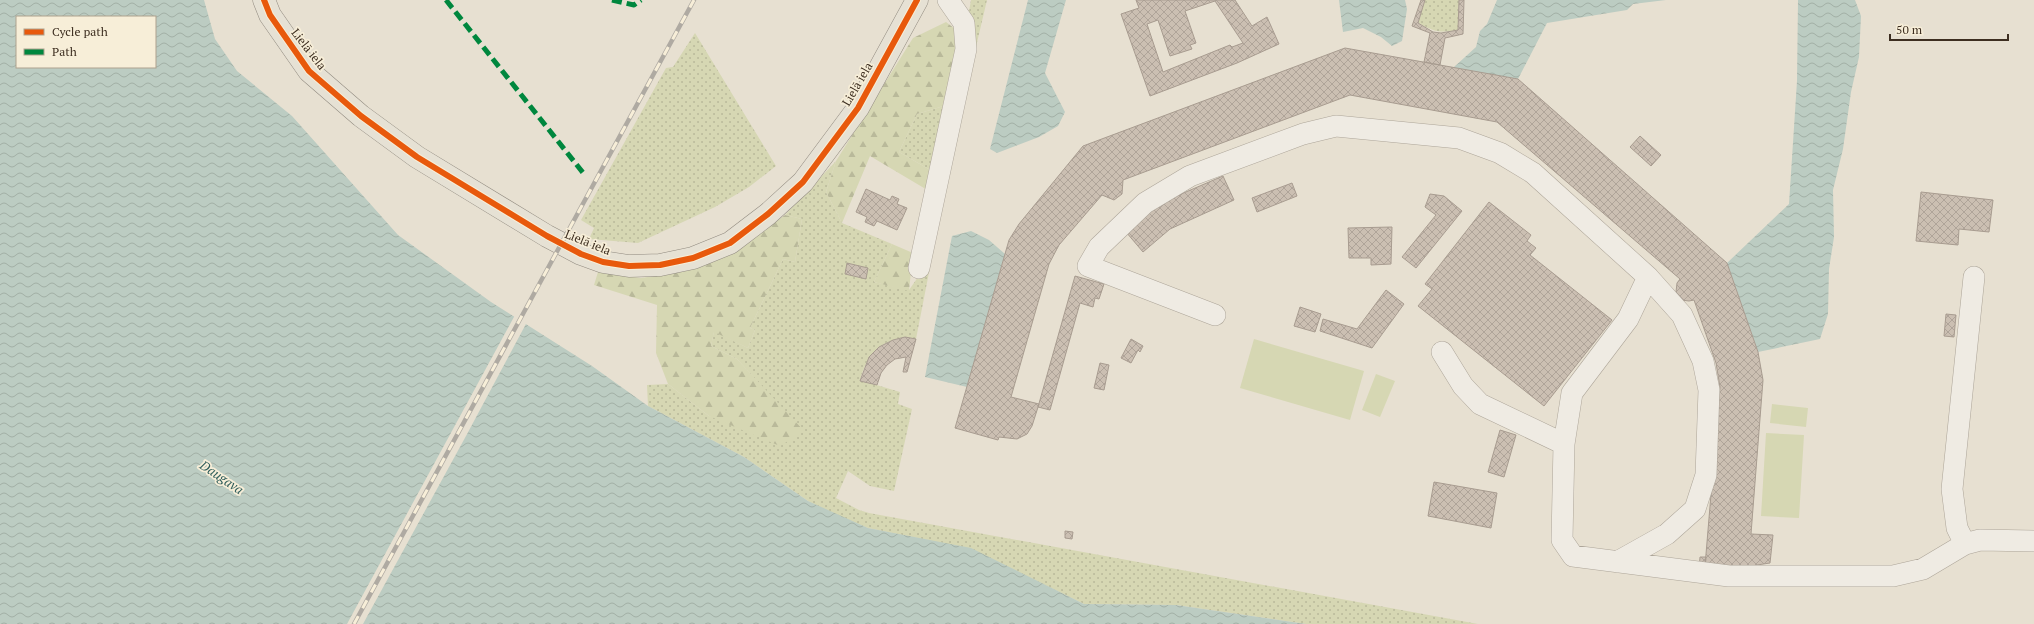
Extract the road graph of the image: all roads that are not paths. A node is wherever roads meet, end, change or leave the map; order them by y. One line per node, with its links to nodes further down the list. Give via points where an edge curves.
1 (264, 0): 2 (main road, Lielā iela, via 270,15 309,71 361,116 417,157 547,236 596,259 629,266 660,265 693,258 730,243 797,188 858,108)
2 (917, 0)
3 (948, 0): 4 (lane, via 964,23 966,49)
4 (919, 268)
5 (1648, 277): 7 (lane, via 1533,173 1500,153 1459,138 1336,126 1303,134 1190,176 1144,203 1099,247 1088,266); 9 (lane, via 1628,319 1572,393); 12 (lane, via 1682,315 1703,361 1710,390 1706,475 1695,509 1667,534)
6 (1974, 277): 11 (lane, via 1952,489 1957,528)
7 (1215, 315)
8 (1442, 352): 9 (lane, via 1463,386 1480,404)
9 (1564, 444): 12 (lane, via 1562,540 1573,556)
10 (2034, 541): 11 (lane, via 1980,540)
11 (1965, 544): 12 (lane, via 1922,569 1893,576 1729,576)
12 (1617, 562)

